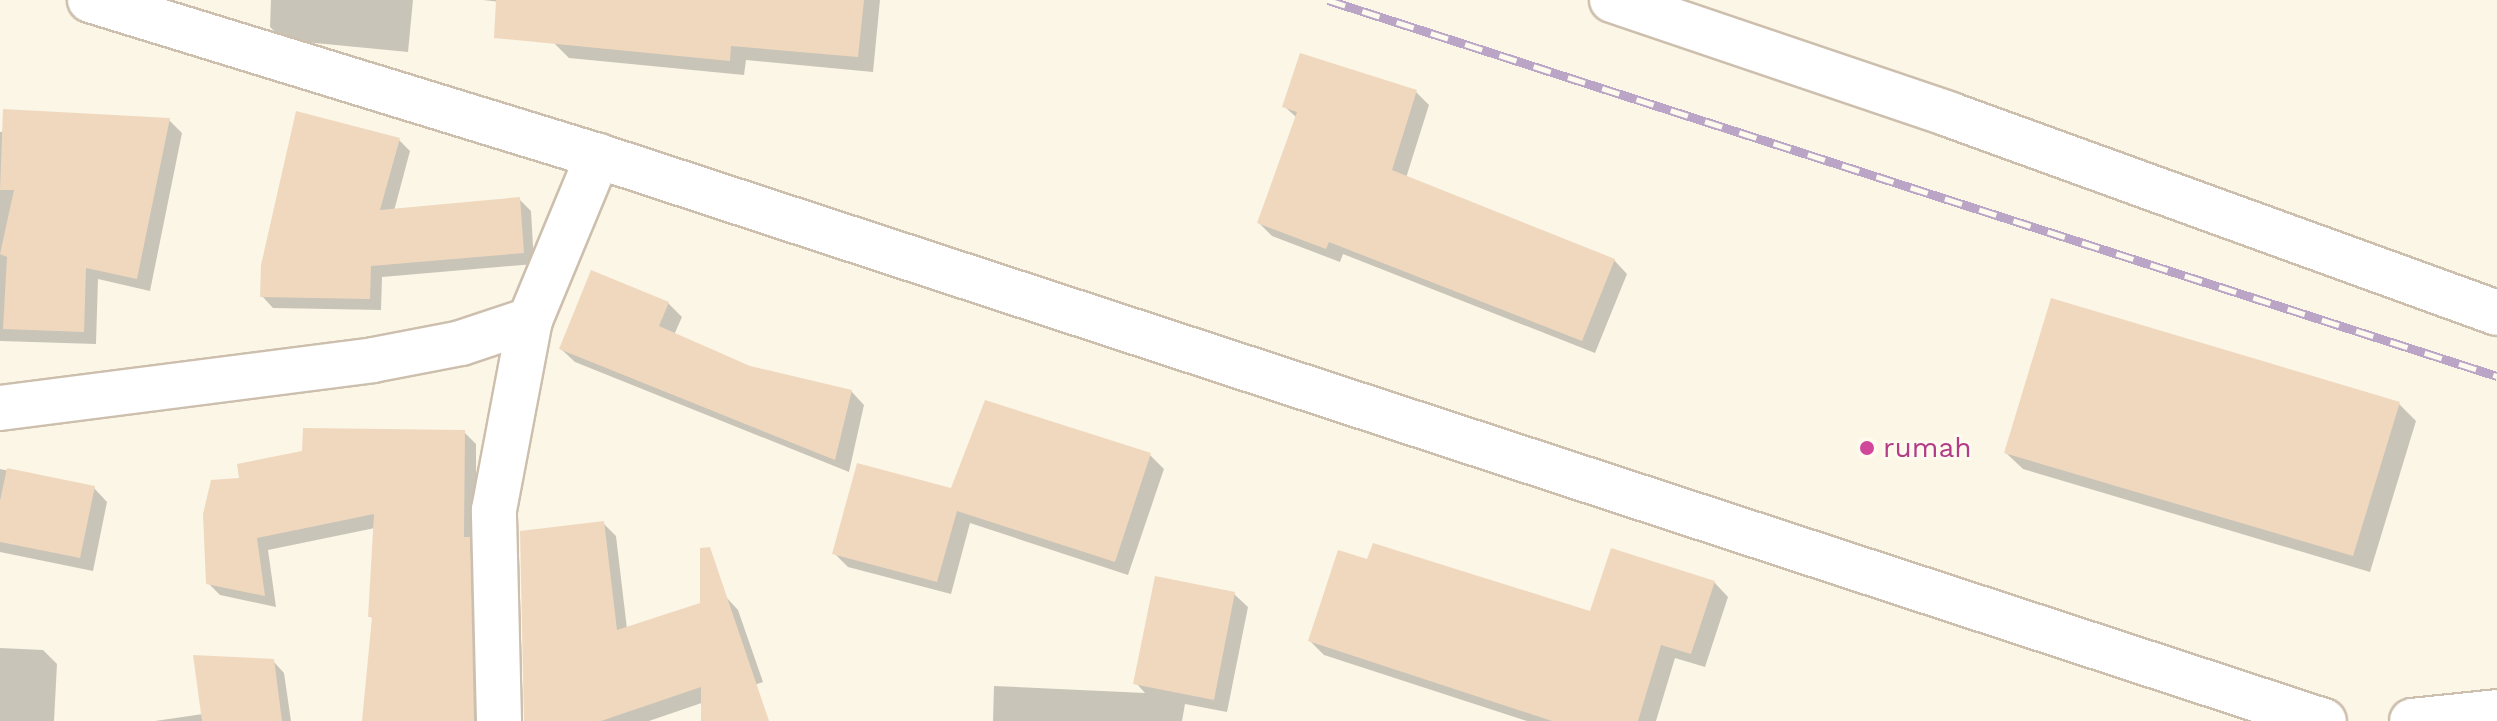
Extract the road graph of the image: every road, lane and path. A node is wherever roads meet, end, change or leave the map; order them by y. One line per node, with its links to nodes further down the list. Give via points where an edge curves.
1 (90, 0): 3 (street)
2 (1612, 0): 4 (street, via 1948,114)
3 (598, 156): 5 (street); 9 (street)
4 (2497, 313)
5 (530, 320): 6 (street, via 461,343 373,360); 8 (street, via 494,510)
6 (0, 408)
7 (2497, 712): 10 (street)
8 (499, 721)
9 (2324, 721)
10 (2412, 721)

